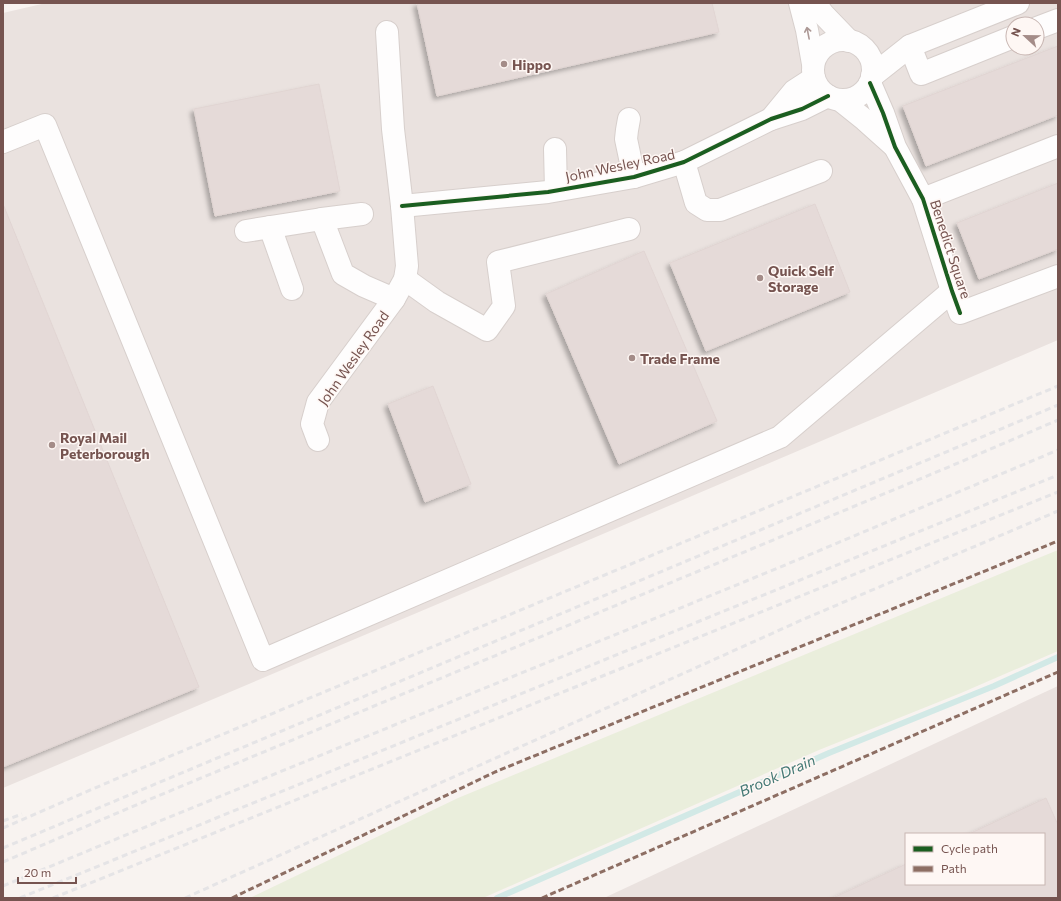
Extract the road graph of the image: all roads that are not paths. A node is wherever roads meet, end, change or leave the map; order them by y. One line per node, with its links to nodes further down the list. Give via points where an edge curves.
1 (800, 3): 10 (street, one-way to 1)
2 (815, 3): 8 (street, via 822,14)
3 (1015, 11): 9 (street)
4 (1058, 20): 5 (street)
5 (1045, 25)
6 (387, 32): 24 (street, John Wesley Road, via 393,129)
7 (1005, 41): 9 (street, via 921,74)
8 (855, 43): 9 (street, via 886,47); 10 (street, via 840,40 830,43 816,55); 11 (street, via 870,59 873,68)
9 (910, 46): 11 (street)
10 (813, 71): 12 (street, via 817,85); 14 (street, John Wesley Road)
11 (871, 80): 12 (street, via 859,96 849,99); 17 (street, Benedict Square)
12 (834, 98): 14 (street, John Wesley Road); 17 (street, Benedict Square, via 865,120)
13 (629, 119): 21 (street, via 626,139)
14 (771, 119): 19 (street, John Wesley Road)
15 (3, 142): 33 (street, via 45,125 263,660 780,436)
16 (1058, 146): 23 (street, Benedict Square)
17 (895, 147): 23 (street, Benedict Square)
18 (555, 149): 22 (street)
19 (684, 162): 20 (street, via 696,203 707,210 720,210); 21 (street, John Wesley Road)
20 (822, 171)
21 (634, 177): 22 (street, John Wesley Road)
22 (556, 190): 24 (street, John Wesley Road)
23 (923, 199): 33 (street, Benedict Square)
24 (402, 206): 31 (street, John Wesley Road, via 407,266)
25 (362, 214): 26 (street)
26 (322, 219): 27 (street); 34 (street, via 343,274)
27 (270, 227): 29 (street); 32 (street)
28 (629, 229): 31 (street, via 498,262 504,306 487,330 437,302)
29 (246, 231)
30 (1058, 276): 33 (street, Benedict Square, via 960,313)
31 (405, 279): 34 (street, John Wesley Road)
32 (292, 289)
33 (952, 292)
34 (394, 299): 35 (street, John Wesley Road, via 318,402 312,424)
35 (318, 440)

